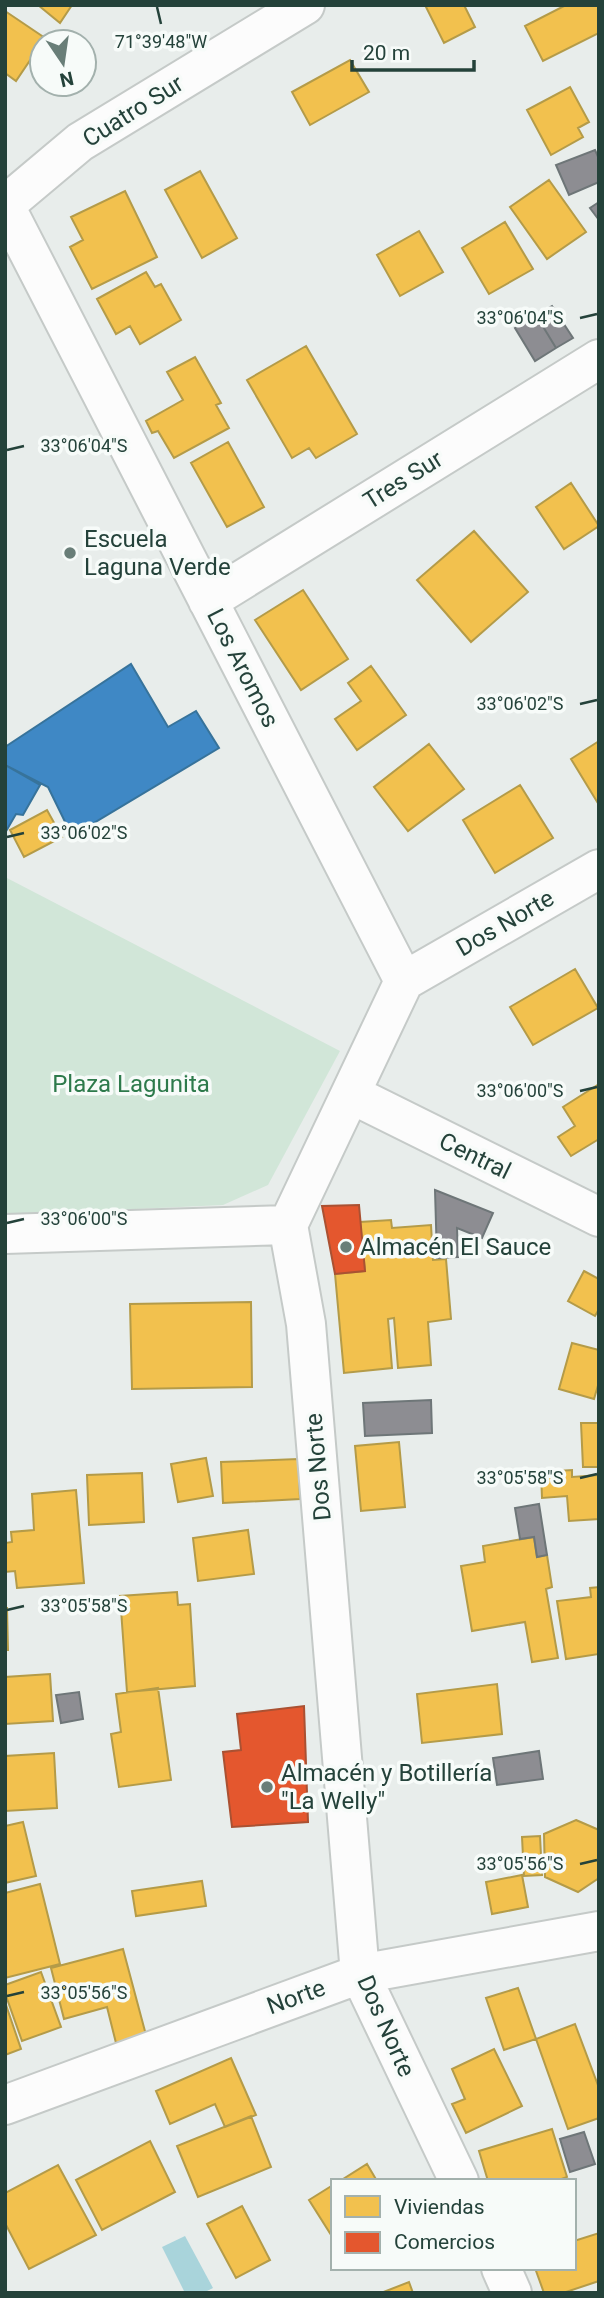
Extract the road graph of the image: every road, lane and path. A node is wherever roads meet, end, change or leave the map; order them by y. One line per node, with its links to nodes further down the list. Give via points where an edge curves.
1 (305, 5): 2 (street, Cuatro Sur, via 80,142)
2 (5, 206): 4 (street, Los Aromos)
3 (599, 359): 4 (street, Tres Sur)
4 (208, 601): 6 (street, Los Aromos)
5 (599, 869): 6 (street, Dos Norte)
6 (404, 981): 7 (street)
7 (351, 1094): 8 (street, Central); 9 (street)
8 (599, 1217)
9 (288, 1225): 10 (street); 12 (street, Dos Norte, via 306,1324)
10 (5, 1234)
11 (599, 1931): 12 (street, Norte)
12 (360, 1974): 13 (street, Norte); 14 (street, Dos Norte)
13 (5, 2105)
14 (458, 2179)
15 (502, 2270): 16 (street)
16 (512, 2293)

